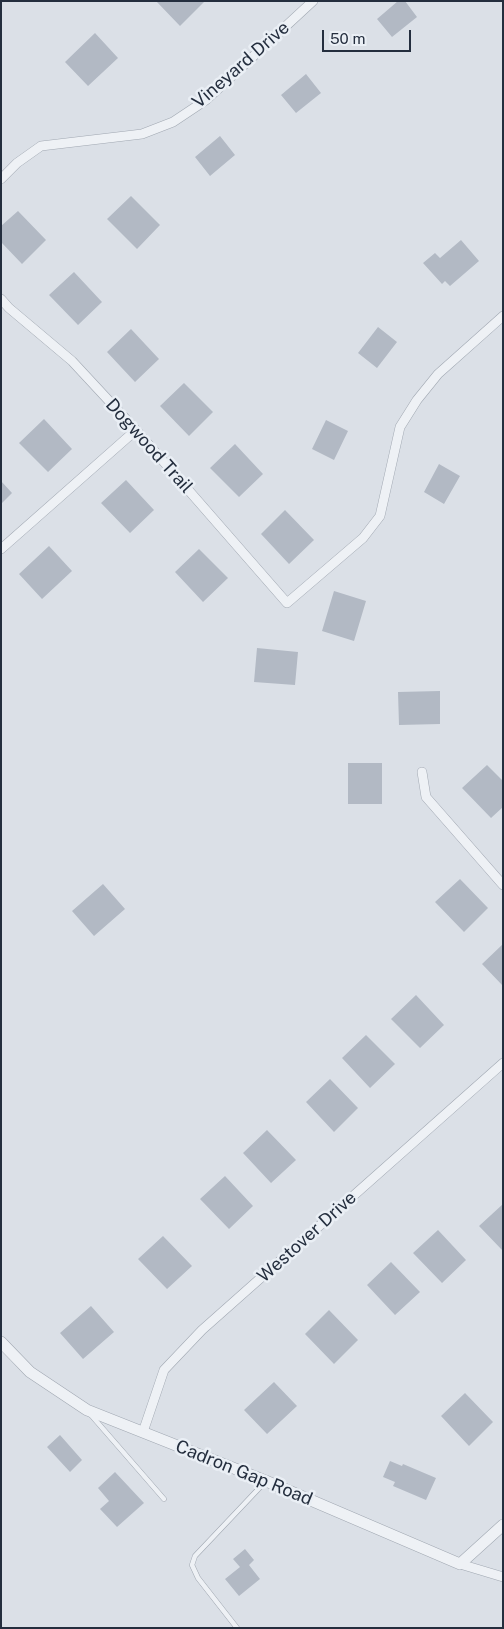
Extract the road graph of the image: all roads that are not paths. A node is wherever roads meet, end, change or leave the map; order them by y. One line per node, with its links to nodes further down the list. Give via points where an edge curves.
1 (313, 1): 2 (street, Vineyard Drive, via 206,100 173,122 142,134 41,146)
2 (1, 179)
3 (1, 300): 5 (street, Dogwood Trail, via 72,361)
4 (503, 316): 5 (street, Dogwood Trail, via 438,374 400,427 380,516 364,538 287,603)
5 (136, 430): 6 (street)
6 (1, 549)
7 (422, 772): 8 (street, via 426,797)
8 (503, 885)
9 (503, 1063): 12 (street, Westover Drive, via 202,1330 164,1370)
10 (1, 1342): 11 (street, Cadron Gap Road, via 30,1372)
11 (87, 1410): 12 (street, Cadron Gap Road); 14 (lane)
12 (143, 1432): 13 (street, Cadron Gap Road)
13 (266, 1481): 16 (street, Cadron Gap Road); 18 (lane, via 195,1556 192,1564 198,1578)
14 (164, 1499)
15 (503, 1526): 16 (street)
16 (460, 1564): 17 (street, Cadron Gap Road)
17 (503, 1577)
18 (237, 1628)

